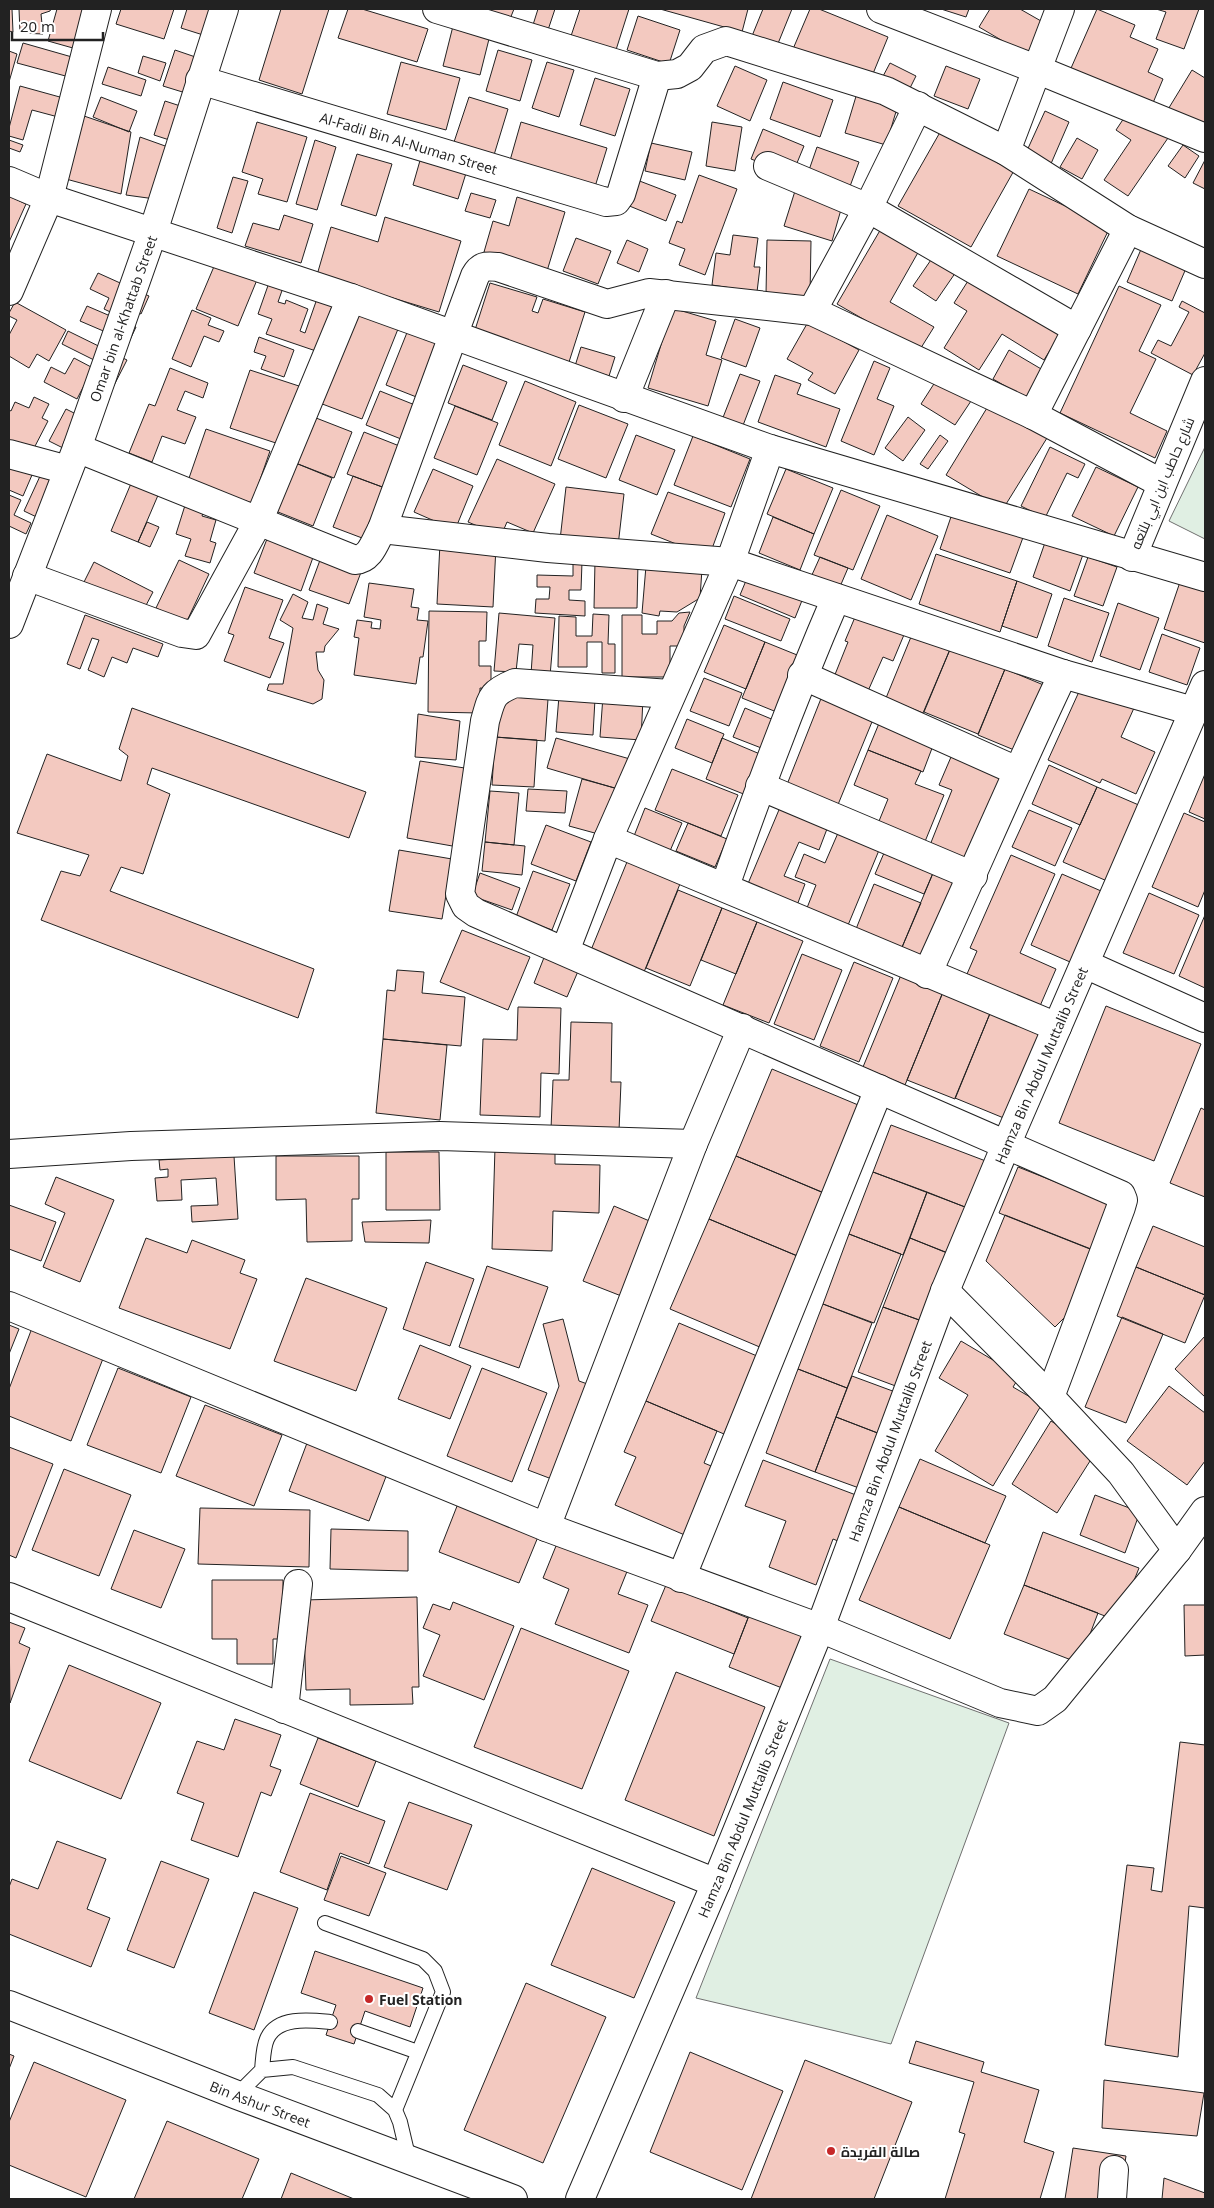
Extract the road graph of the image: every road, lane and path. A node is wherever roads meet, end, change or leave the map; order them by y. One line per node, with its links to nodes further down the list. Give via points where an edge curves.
1 (97, 9): 14 (street)
2 (224, 9): 8 (street, Omar bin al-Khattab Street)
3 (437, 9): 7 (street)
4 (882, 9): 6 (street)
5 (1060, 9): 6 (street)
6 (1036, 69): 10 (street); 11 (street)
7 (658, 76): 8 (street, Al-Fadil Bin Al-Numan Street, via 621,194 616,201 606,202); 9 (street, via 677,74 690,67 704,49 726,41 886,91)
8 (200, 80): 17 (street, Omar bin al-Khattab Street)
9 (918, 106): 11 (street); 15 (street)
10 (1205, 138)
11 (1006, 151): 16 (street)
12 (768, 166): 15 (street)
13 (9, 181): 14 (street)
14 (49, 198): 17 (street); 19 (street)
15 (868, 208): 22 (street); 23 (street)
16 (1128, 229): 18 (street); 23 (street)
17 (153, 232): 21 (street); 30 (street, Omar bin al-Khattab Street)
18 (1205, 264)
19 (9, 291)
20 (666, 294): 22 (street); 24 (street, via 649,293 607,304 484,266 475,276); 26 (street)
21 (350, 298): 24 (street); 32 (street)
22 (812, 311): 27 (street)
23 (1077, 329): 27 (street)
24 (454, 336): 26 (street); 33 (street)
25 (1205, 381): 31 (street, شارع حاطب ابن ابي بلتعه)
26 (624, 398): 28 (street)
27 (1033, 415): 31 (street)
28 (770, 449): 34 (street); 35 (street)
29 (9, 454): 30 (street)
30 (73, 459): 32 (street); 36 (street, Omar bin al-Khattab Street)
31 (1161, 483): 34 (street, شارع حاطب ابن ابي بلتعه)
32 (258, 522): 33 (street, via 355,560 362,560 369,554); 36 (street, via 196,635 182,633)
33 (382, 529): 35 (street, via 548,548)
34 (1132, 557): 37 (street)
35 (730, 562): 38 (street); 43 (street)
36 (27, 576): 39 (street, Omar bin al-Khattab Street)
37 (1205, 578)
38 (836, 598): 40 (street); 41 (street)
39 (9, 624)
40 (1063, 674): 44 (street); 45 (street)
41 (802, 676): 45 (street); 46 (street)
42 (1205, 685): 44 (street, Hamza Bin Abdul Muttalib Street)
43 (670, 694): 47 (street); 50 (street, via 515,683 498,690 490,701 460,894 466,906 476,913)
44 (1193, 711): 51 (street, Hamza Bin Abdul Muttalib Street)
45 (1017, 771): 48 (street)
46 (760, 786): 48 (street); 49 (street)
47 (608, 839): 49 (street); 50 (street)
48 (973, 876): 52 (street)
49 (725, 886): 52 (street)
50 (565, 951): 55 (street)
51 (1085, 964): 53 (street); 54 (street, Hamza Bin Abdul Muttalib Street)
52 (927, 974): 54 (street)
53 (1203, 1013)
54 (1058, 1027): 58 (street, Hamza Bin Abdul Muttalib Street)
55 (742, 1028): 56 (street); 57 (street)
56 (879, 1089): 58 (street); 66 (street)
57 (694, 1144): 59 (street, via 440,1136 131,1146); 64 (street)
58 (1006, 1145): 60 (street, Hamza Bin Abdul Muttalib Street); 62 (street, via 1115,1191 1123,1200)
59 (9, 1154)
60 (945, 1291): 62 (street); 69 (street, Hamza Bin Abdul Muttalib Street)
61 (9, 1306): 64 (street)
62 (1050, 1397): 65 (street, via 1120,1473)
63 (1205, 1511): 65 (street)
64 (546, 1527): 66 (street)
65 (1177, 1550): 69 (street, via 1055,1699 1038,1711 1000,1703)
66 (681, 1578): 69 (street)
67 (298, 1584): 70 (street)
68 (9, 1597): 70 (street)
69 (820, 1628): 71 (street, Hamza Bin Abdul Muttalib Street)
70 (284, 1708): 71 (street)
71 (716, 1883): 83 (street, Hamza Bin Abdul Muttalib Street)
72 (325, 1924): 76 (lane, via 422,1959 435,1971 443,1992)
73 (9, 2005): 78 (street, Bin Ashur Street)
74 (330, 2022): 77 (lane, via 302,2019 279,2026 267,2039)
75 (358, 2031): 76 (lane)
76 (418, 2052): 79 (lane)
77 (262, 2070): 78 (lane); 79 (lane, via 293,2067 378,2095)
78 (237, 2095): 80 (street, Bin Ashur Street)
79 (395, 2110): 80 (lane)
80 (409, 2160): 82 (street, Bin Ashur Street)
81 (1114, 2170): 84 (street)
82 (513, 2199)
83 (580, 2199)
84 (1112, 2199)

